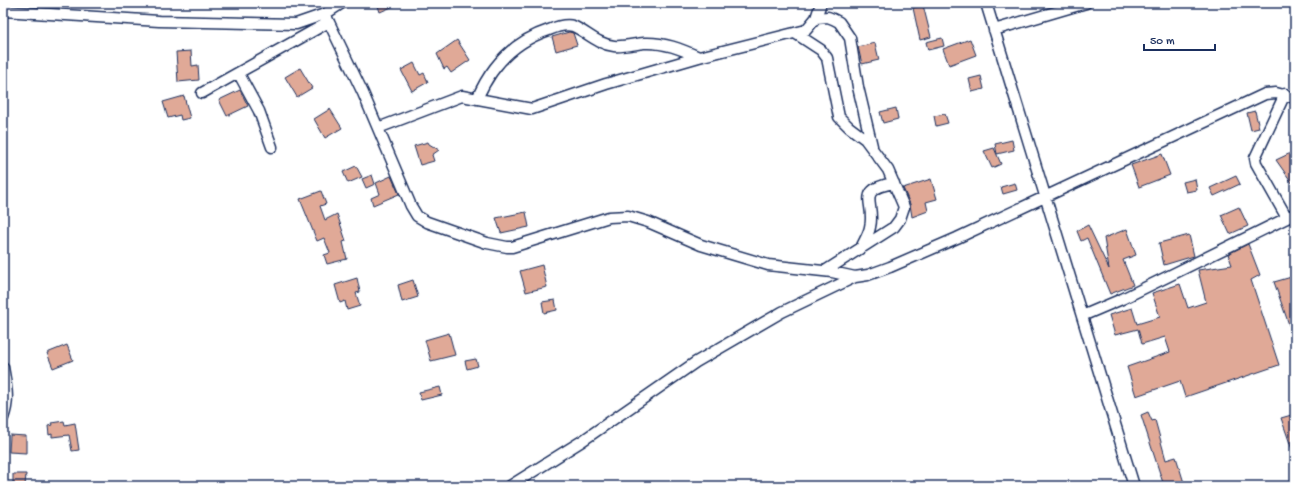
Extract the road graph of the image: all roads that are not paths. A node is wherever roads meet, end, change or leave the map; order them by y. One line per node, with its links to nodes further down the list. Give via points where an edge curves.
1 (342, 3): 6 (street)
2 (821, 3): 7 (street)
3 (986, 3): 8 (street)
4 (1086, 3): 8 (street)
5 (3, 11): 6 (street, via 159,21 268,24 296,24)
6 (327, 18): 11 (street); 15 (street)
7 (816, 18): 9 (street, via 806,30); 17 (street, via 828,17 839,22 850,38 858,87)
8 (994, 30): 19 (street)
9 (795, 33): 10 (street); 17 (street, via 821,50 827,58 839,117)
10 (699, 57): 14 (street, via 532,109); 14 (street, via 677,47 659,43 614,46 604,44 572,26 560,26 542,32 514,48 491,71)
11 (239, 74): 12 (street); 16 (street, via 259,111)
12 (202, 93)
13 (1290, 96): 19 (street, via 1265,94); 20 (street, via 1255,158)
14 (477, 98): 15 (street, via 462,96)
15 (378, 128): 22 (street, via 417,216 487,243 512,247 610,217 628,216 701,245 768,264)
16 (272, 147)
17 (873, 150): 18 (street)
18 (894, 183): 21 (street, via 883,185 871,192 870,228); 21 (street, via 904,207 900,219 894,227)
19 (1045, 196): 23 (street, via 890,267); 24 (street)
20 (1291, 216): 24 (street)
21 (861, 248): 22 (street)
22 (825, 271): 23 (street)
23 (855, 277): 27 (street, via 782,312 696,362 582,441)
24 (1082, 316): 28 (street)
25 (3, 367): 26 (street, via 8,397 8,406)
26 (3, 418)
27 (510, 486)
28 (1134, 486)

